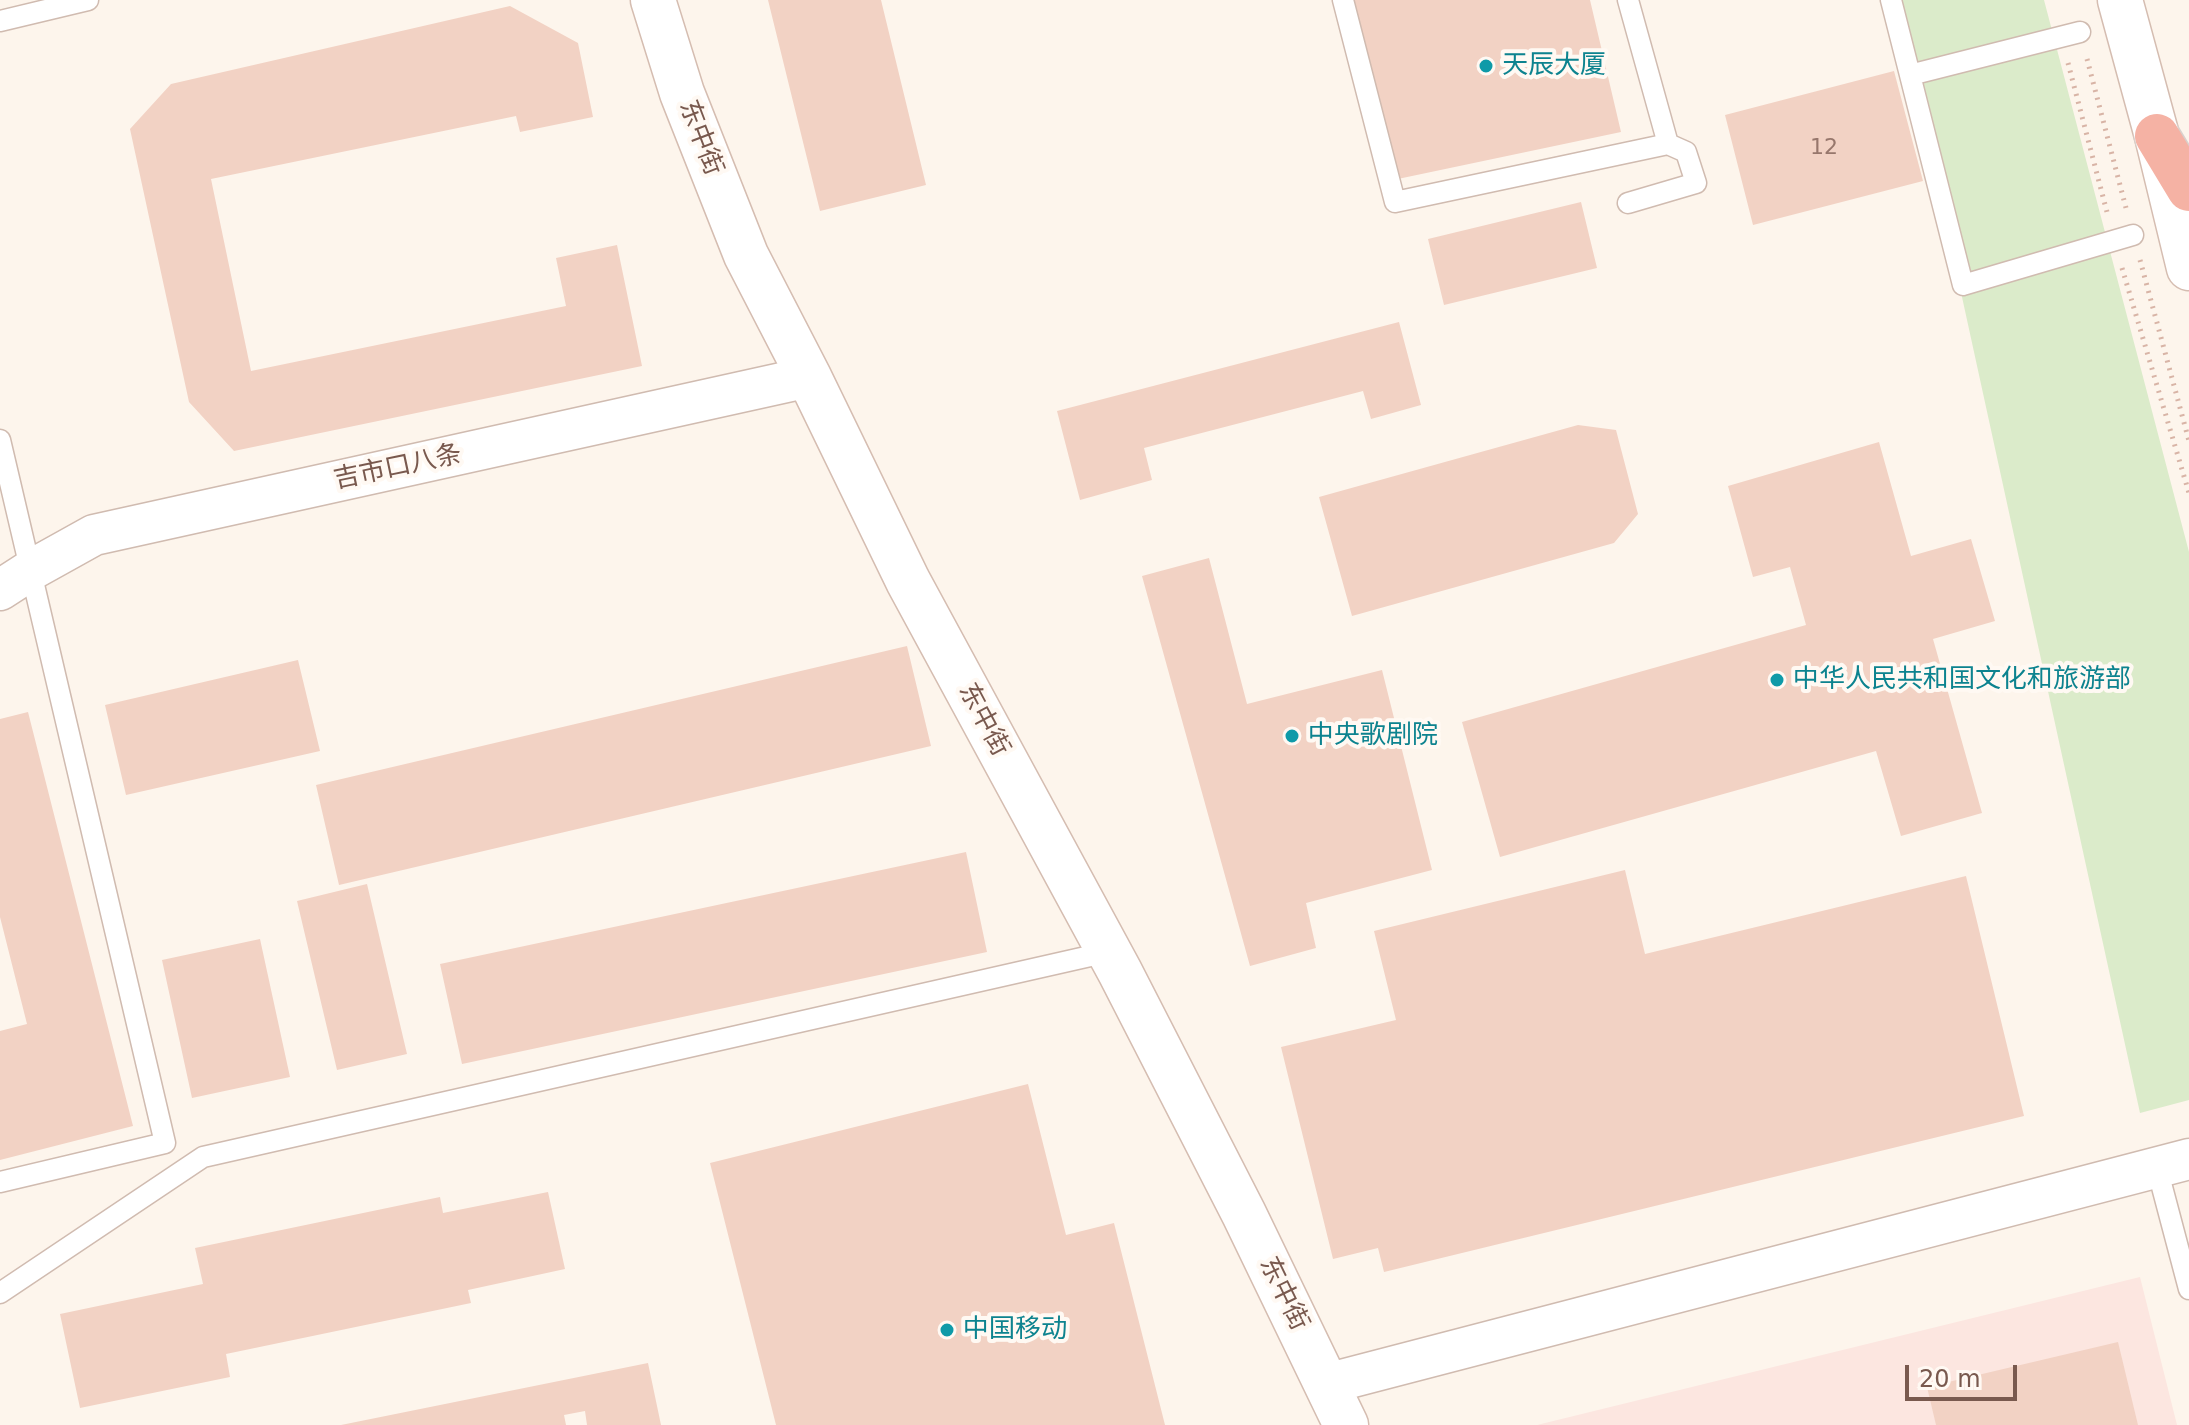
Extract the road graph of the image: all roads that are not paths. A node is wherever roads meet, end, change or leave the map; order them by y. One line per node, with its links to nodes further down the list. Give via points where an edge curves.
1 (88, 0): 7 (lane)
2 (653, 0): 16 (street, 东中街, via 682,93 746,255)
3 (1343, 0): 11 (lane, via 1395,202)
4 (1891, 0): 9 (lane)
5 (2120, 0): 10 (street)
6 (1635, 2): 11 (lane)
7 (0, 21)
8 (2080, 32): 9 (lane)
9 (1910, 75): 14 (lane, via 1963,285)
10 (2157, 136): 12 (highway); 15 (street)
11 (1668, 144): 13 (lane, via 1686,152 1706,180)
12 (2189, 189)
13 (1628, 203)
14 (2133, 235)
15 (2189, 268)
16 (809, 377): 18 (street, 吉市口八条, via 94,535); 19 (street, 东中街, via 908,581)
17 (0, 440): 18 (lane)
18 (15, 580): 21 (lane, via 165,1143)
19 (1108, 952): 23 (lane, via 203,1157); 24 (street, 东中街)
20 (2173, 1163): 22 (lane); 24 (street)
21 (0, 1182)
22 (2189, 1289)
23 (0, 1293)
24 (1326, 1384): 25 (street, 东中街)
25 (1346, 1425)

